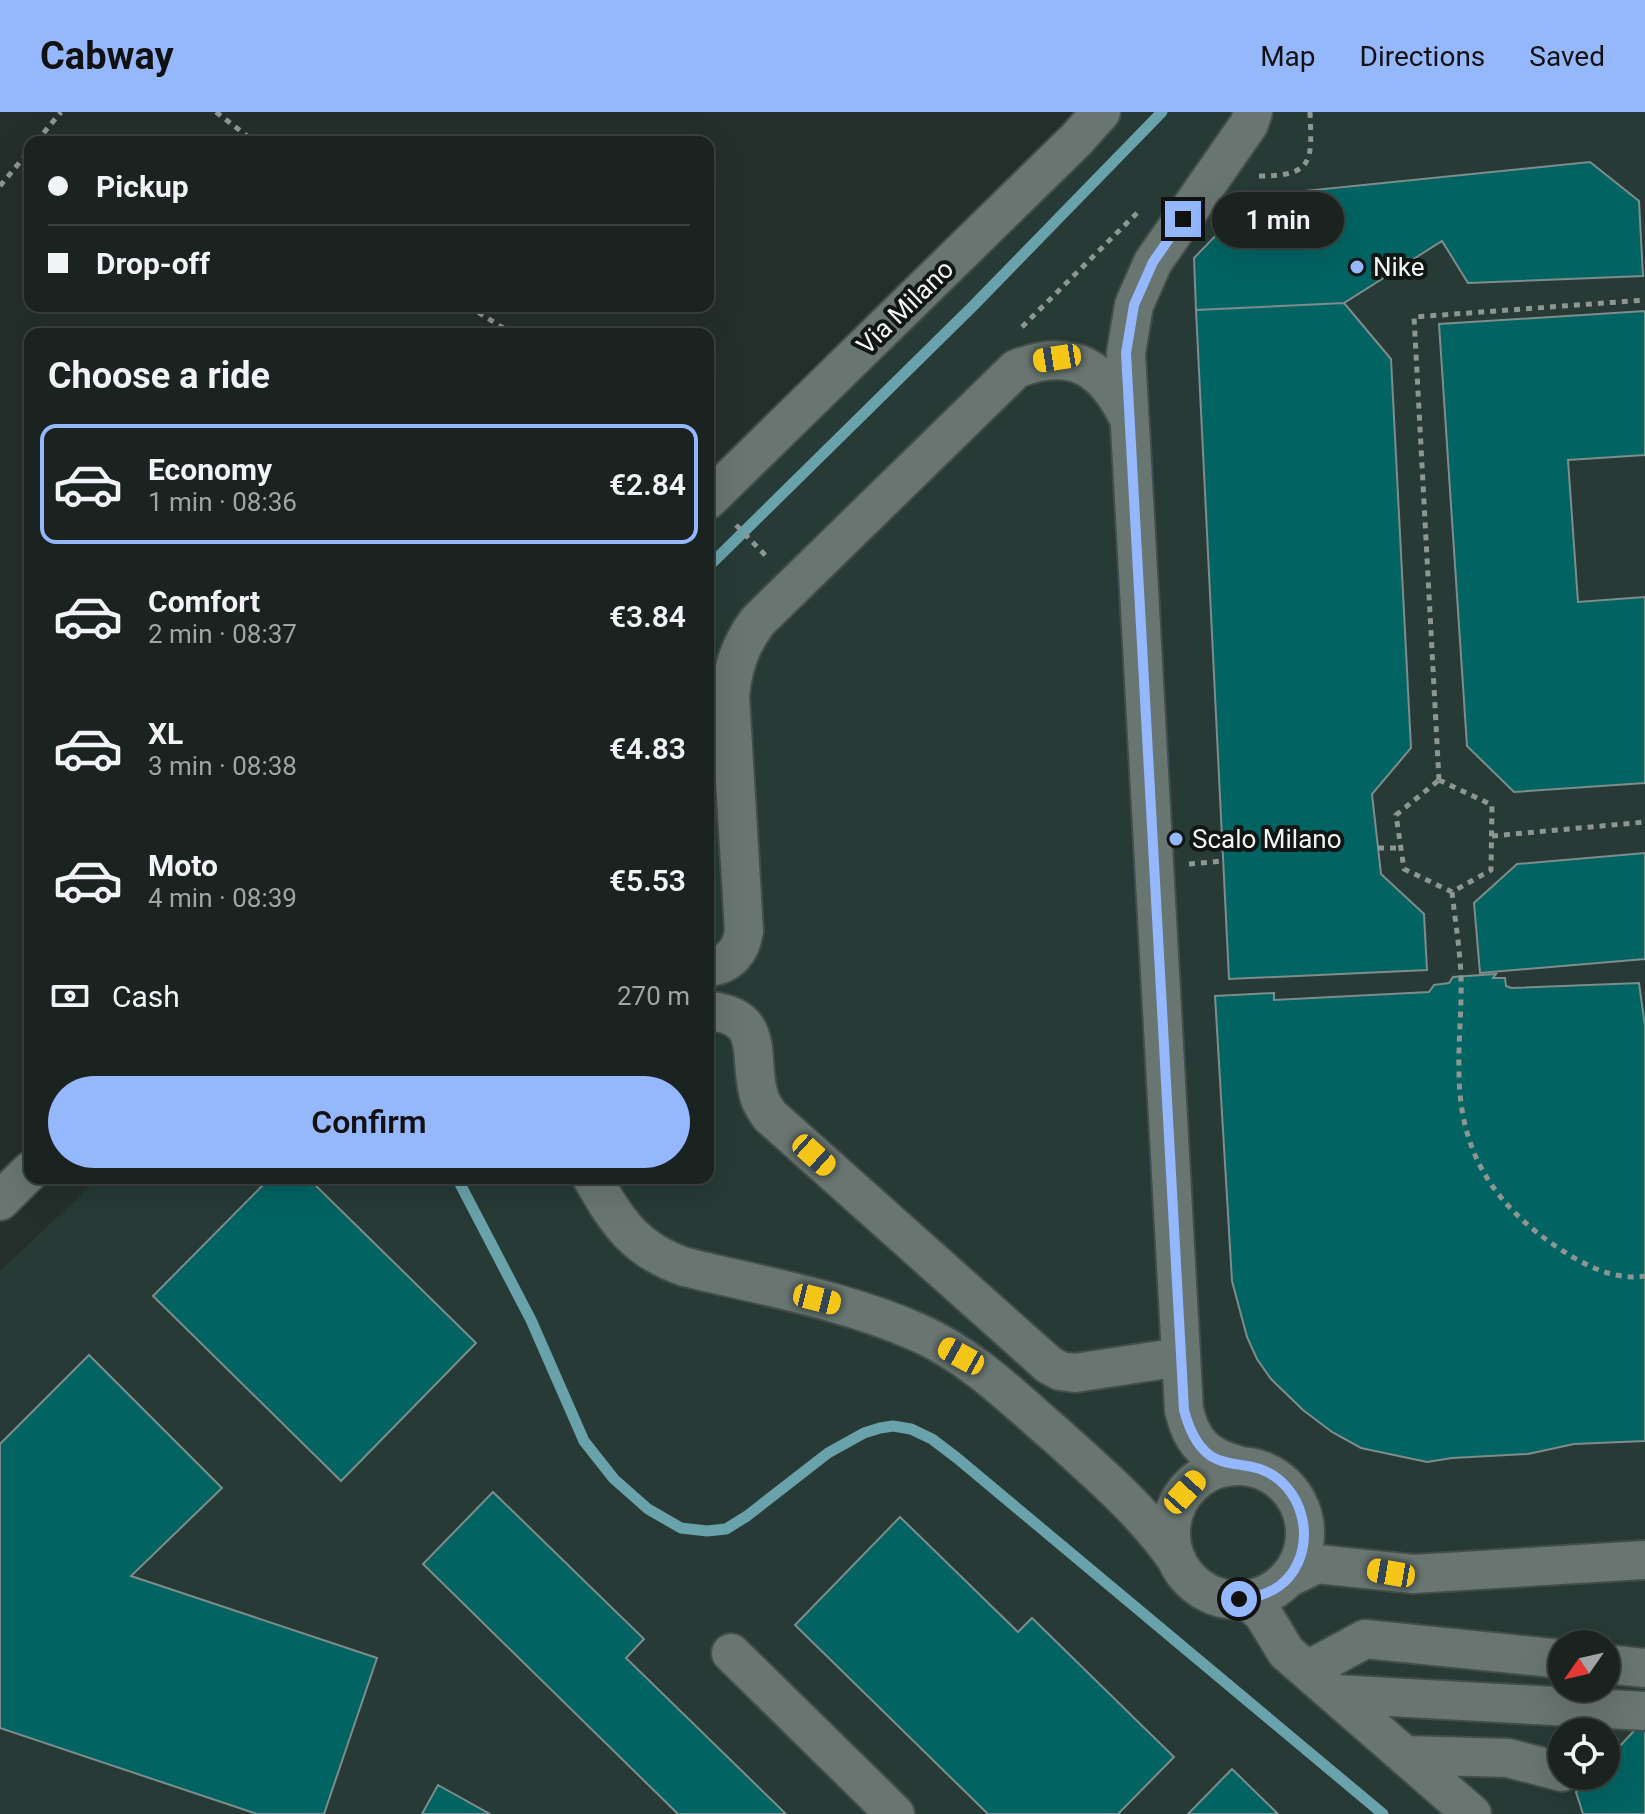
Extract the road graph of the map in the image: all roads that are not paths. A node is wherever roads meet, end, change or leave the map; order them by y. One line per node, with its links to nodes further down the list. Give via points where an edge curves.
1 (1101, 112): 4 (street, Via Milano)
2 (1253, 112): 3 (street, via 1153,262 1134,305 1126,353)
3 (1129, 419): 5 (street, via 1104,380 1081,365 1057,358 1016,369 757,622 742,643 730,696 744,931 741,947 729,960); 10 (street)
4 (718, 509)
5 (714, 965)
6 (714, 1012): 10 (street, via 737,1018 749,1033 760,1101 770,1116 1049,1365 1075,1373)
7 (24, 1177): 9 (street)
8 (599, 1186): 12 (street, via 619,1224 661,1259 843,1306 947,1349 992,1379)
9 (0, 1201)
10 (1180, 1357): 11 (street, via 1188,1426 1206,1453)
11 (1238, 1465): 13 (street, via 1215,1469); 14 (street, via 1279,1479)
12 (1112, 1486): 13 (street, via 1146,1502); 15 (street)
13 (1185, 1492): 15 (street, via 1173,1517 1171,1539)
14 (1303, 1516): 17 (street, via 1336,1553); 18 (street, via 1300,1559)
15 (1177, 1560): 19 (street, via 1207,1592)
16 (1645, 1560): 17 (street, via 1413,1574)
17 (1368, 1569): 18 (street, via 1317,1564)
18 (1288, 1578): 19 (street, via 1271,1591)
19 (1239, 1599): 24 (street, via 1263,1614 1286,1652)
20 (731, 1653): 28 (street)
21 (1548, 1658): 24 (street, via 1365,1639)
22 (1620, 1665): 23 (street)
23 (1645, 1668)
24 (1321, 1682): 25 (street); 26 (street)
25 (1645, 1711)
26 (1405, 1755): 27 (street, via 1508,1758); 29 (street)
27 (1548, 1769)
28 (895, 1814)
29 (1472, 1814)

